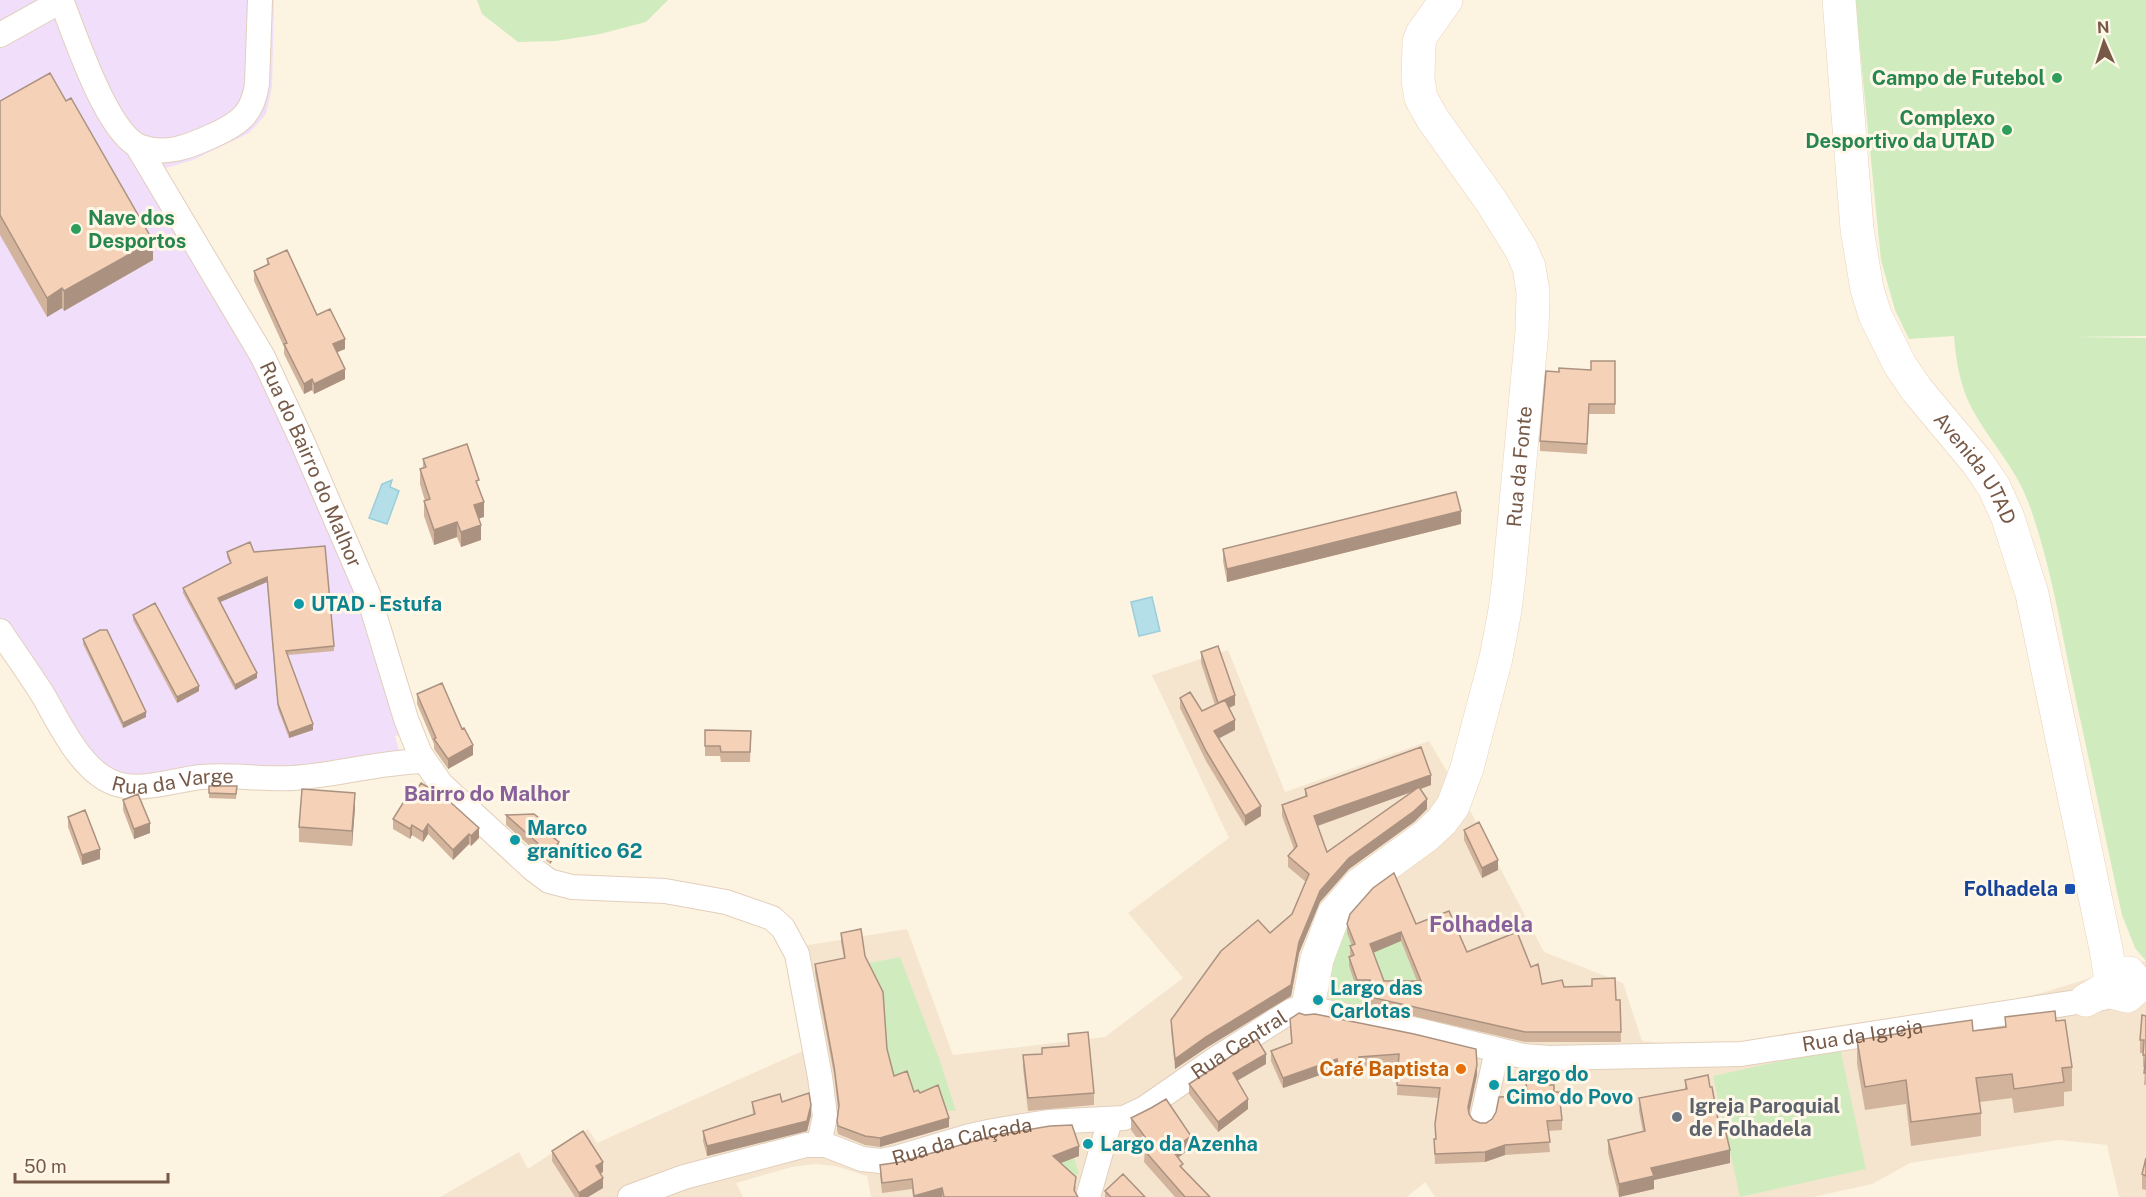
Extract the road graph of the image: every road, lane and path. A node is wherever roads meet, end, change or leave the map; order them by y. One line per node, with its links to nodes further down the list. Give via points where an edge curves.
1 (260, 0): 6 (street, via 257,84 250,109 229,129 193,144 163,152)
2 (1446, 0): 10 (street, Rua da Fonte, via 1419,42 1421,98 1521,249 1533,292 1509,578 1496,658 1454,806 1433,830 1360,884 1334,914 1317,959)
3 (1839, 0): 9 (street, Avenida UTAD, via 1857,229 1867,289 1875,315 1900,365 1977,462 1994,487 2011,528 2032,594 2106,949)
4 (61, 1): 5 (street); 6 (street, Rua do Bairro do Malhor, via 108,112)
5 (0, 35)
6 (138, 147): 8 (street, Rua do Bairro do Malhor, via 273,378 368,594 406,719)
7 (0, 631): 8 (street, Rua da Varge, via 88,765 116,784 146,787 211,777 295,778)
8 (424, 761): 14 (street, Rua do Bairro do Malhor, via 441,784 549,881 579,888 665,891 726,902 772,918 783,928 797,954 824,1101)
9 (2124, 989): 11 (street, Rua da Igreja, via 1741,1054 1540,1058)
10 (1308, 1007): 11 (street, Rua Central); 13 (street, Rua Central, via 1296,1008 1283,1016 1138,1112)
11 (1497, 1050): 12 (street)
12 (1482, 1119)
13 (1110, 1120): 14 (street, Rua da Calçada, via 1048,1122 993,1131 881,1161 862,1159); 16 (street)
14 (819, 1144): 15 (street, via 684,1177)
15 (630, 1197)
16 (1088, 1197)

